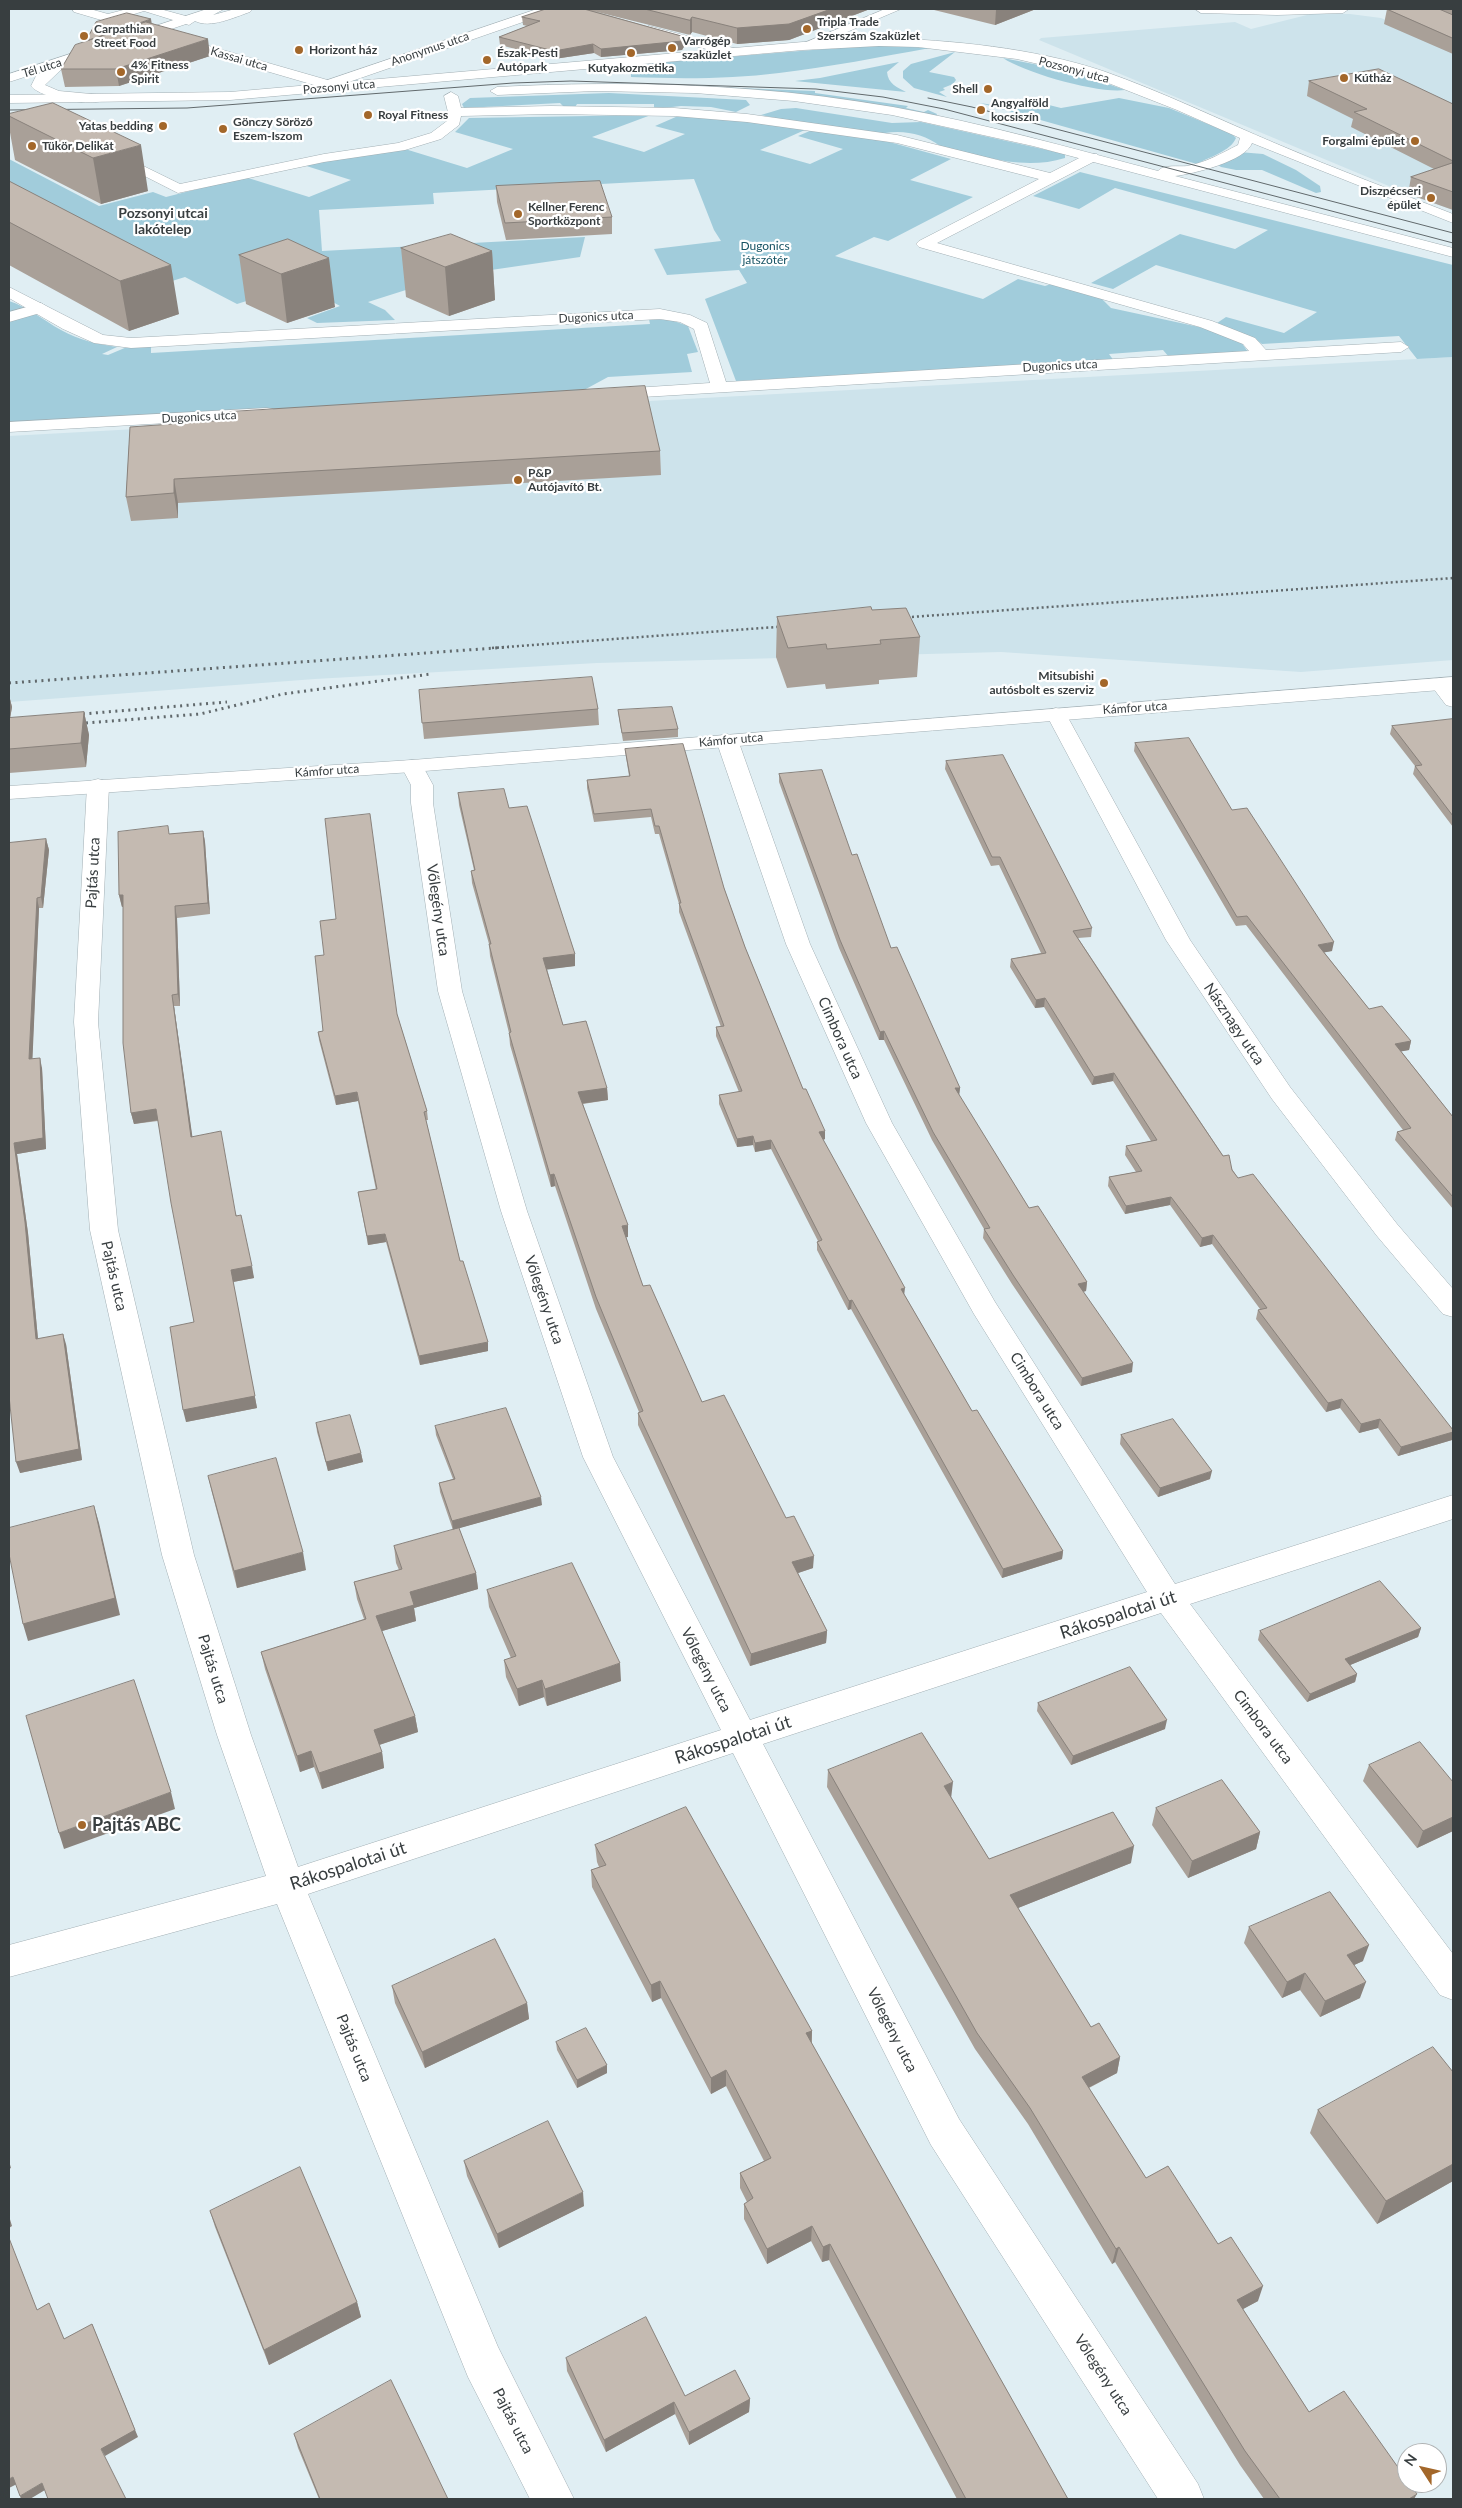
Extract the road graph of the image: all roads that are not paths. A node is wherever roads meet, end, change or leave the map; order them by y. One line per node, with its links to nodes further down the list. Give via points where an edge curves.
1 (78, 9): 2 (street, via 108,18)
2 (139, 9)
3 (148, 9): 10 (street)
4 (218, 9): 10 (street, Tél utca)
5 (246, 9): 10 (street, Tél utca, via 219,18)
6 (548, 9): 18 (street, Anonymus utca)
7 (895, 9): 13 (street)
8 (1201, 9): 9 (street)
9 (1343, 9)
10 (189, 20): 12 (street, Tél utca)
11 (636, 26): 14 (street)
12 (151, 33): 16 (street, Tél utca); 18 (street, Kassai utca)
13 (803, 46): 14 (street, Pozsonyi utca); 26 (street, Pozsonyi utca, via 918,43 1052,62 1098,74)
14 (732, 52): 15 (street, Pozsonyi utca)
15 (669, 58): 19 (street, Pozsonyi utca, via 632,65 621,74 626,83); 20 (street, Pozsonyi utca)
16 (67, 60): 17 (street, Tél utca); 24 (street, via 41,79 38,86 60,94)
17 (9, 77)
18 (326, 84): 20 (street, Anonymus utca)
19 (658, 89): 21 (street, Pozsonyi utca, via 556,88); 28 (street, Pozsonyi utca, via 766,95 892,111)
20 (312, 90): 24 (street, Pozsonyi utca)
21 (479, 92)
22 (433, 95): 25 (street, via 455,94)
23 (12, 99): 24 (street, Pozsonyi utca)
24 (104, 99)
25 (455, 112): 27 (street, via 454,122 436,136 400,146 324,158 178,189); 29 (street, via 674,112 747,118 897,139)
26 (1248, 136): 28 (street, via 1244,147 1187,172 1164,171); 30 (street, Pozsonyi utca)
27 (103, 151)
28 (1092, 157): 29 (street); 31 (street, Pozsonyi utca)
29 (1052, 178): 36 (street, via 924,244 1206,324 1248,340)
30 (1453, 219)
31 (1453, 253)
32 (9, 292): 33 (street)
33 (41, 308): 34 (street); 37 (street, Dugonics utca, via 100,340 131,343 660,314 684,318 701,326)
34 (9, 317)
35 (1401, 347): 36 (street, Dugonics utca)
36 (1262, 355): 37 (street, Dugonics utca)
37 (719, 386): 38 (street, Dugonics utca)
38 (592, 395)
39 (286, 412): 40 (street, Dugonics utca)
40 (9, 427)
41 (1446, 684): 42 (street); 43 (street, Kámfor utca)
42 (1453, 701)
43 (1056, 714): 44 (street, Kámfor utca); 48 (street, Násznagy utca, via 1178,940 1282,1093 1387,1230)
44 (727, 740): 45 (street, Kámfor utca); 50 (street, Cimbora utca, via 798,944 879,1123 984,1307)
45 (412, 766): 46 (street, Kámfor utca); 51 (street, Vőlegény utca, via 422,785 450,991 514,1211 598,1457)
46 (98, 786): 47 (street, Kámfor utca); 52 (street, Pajtás utca, via 86,1022 104,1230 178,1555 234,1735)
47 (9, 793)
48 (1453, 1306)
49 (1453, 1507): 50 (street, Rákospalotai út)
50 (1168, 1599): 51 (street, Rákospalotai út); 54 (street, Cimbora utca)
51 (741, 1738): 52 (street, Rákospalotai út); 56 (street, Vőlegény utca, via 945,2132)
52 (287, 1886): 53 (street, Rákospalotai út); 55 (street, Pajtás utca, via 483,2362)
53 (9, 1961)
54 (1453, 1982)
55 (553, 2499)
56 (1183, 2499)

